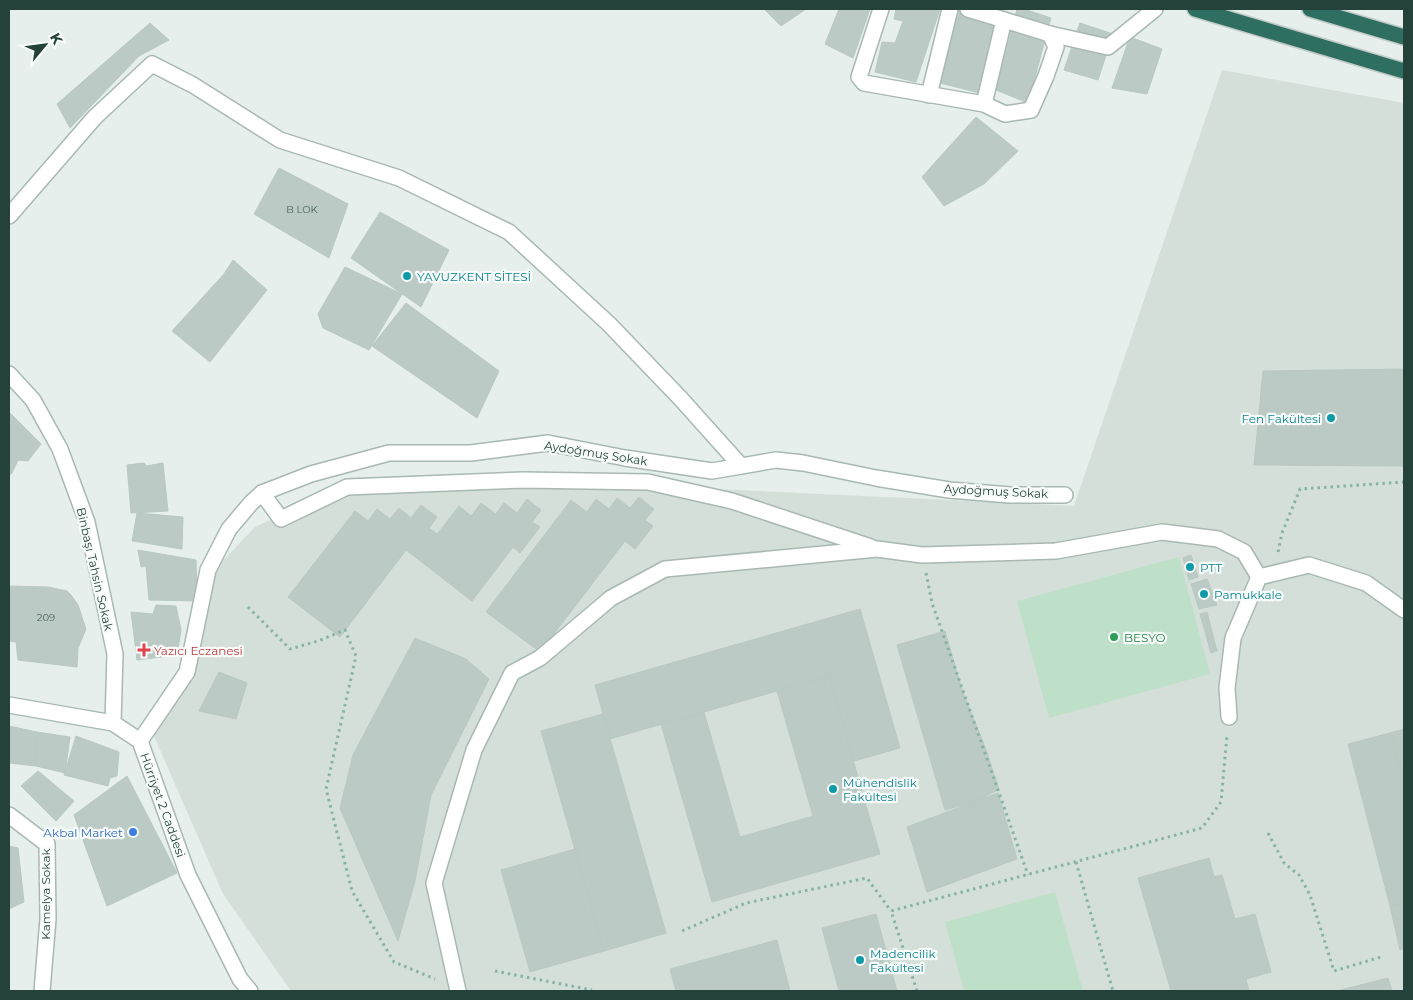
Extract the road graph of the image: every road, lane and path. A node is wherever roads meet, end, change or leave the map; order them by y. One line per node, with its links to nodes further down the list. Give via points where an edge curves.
1 (880, 9): 11 (street, via 859,77 864,83)
2 (950, 9): 11 (street)
3 (968, 9): 7 (street)
4 (1155, 9): 8 (street, via 1108,47)
5 (1195, 9): 10 (highway)
6 (1310, 9): 9 (highway)
7 (1004, 20): 8 (street); 12 (street)
8 (1050, 34): 12 (street, via 1056,47 1032,110 1005,114)
9 (1404, 37)
10 (1404, 71)
11 (929, 95): 12 (street)
12 (984, 104)
13 (9, 216): 15 (street, via 95,117 152,64 193,85 280,140 398,178 509,232 608,324 681,398)
14 (9, 374): 27 (street, Binbaşı Tahsin Sokak, via 33,400 60,449 87,522 115,654)
15 (741, 466): 17 (street, Aydoğmuş Sokak, via 712,471 548,443 471,453 390,453 311,474); 18 (street, Aydoğmuş Sokak, via 776,460 949,490)
16 (1404, 482): 19 (path, via 1300,489)
17 (262, 493): 20 (street, via 281,518 347,487 523,480 648,482 732,501); 28 (street, Aydoğmuş Sokak, via 229,529 208,570 187,672)
18 (1065, 495)
19 (1282, 533)
20 (877, 549): 21 (street); 37 (street, via 666,569 610,598 540,658 512,673 474,750 434,883)
21 (922, 555): 22 (street, via 1056,551 1162,532 1218,539 1244,552); 32 (path, via 932,603)
22 (1259, 577): 24 (street, via 1310,565 1366,583); 26 (street, via 1233,638 1227,688)
23 (248, 607): 37 (path, via 290,649 344,630 356,656 326,789 352,891 394,962)
24 (1404, 610)
25 (9, 705): 27 (street, Hürriyet 2 Caddesi)
26 (1229, 717): 31 (path, via 1221,802 1202,828)
27 (113, 723): 28 (street, Hürriyet 2 Caddesi)
28 (140, 741): 40 (street, Hürriyet 2 Caddesi, via 188,874 240,979)
29 (9, 815): 39 (street, Kamelya Sokak, via 47,844 48,919)
30 (1268, 833): 35 (path, via 1284,863 1299,875 1310,895 1334,971)
31 (1076, 862): 32 (path); 42 (path)
32 (1028, 875): 33 (path)
33 (891, 911): 34 (path, via 868,878 746,903); 41 (path)
34 (682, 931)
35 (1381, 957)
36 (495, 971): 38 (path)
37 (457, 990)
38 (592, 990)
39 (42, 991)
40 (250, 991)
41 (917, 991)
42 (1113, 991)

